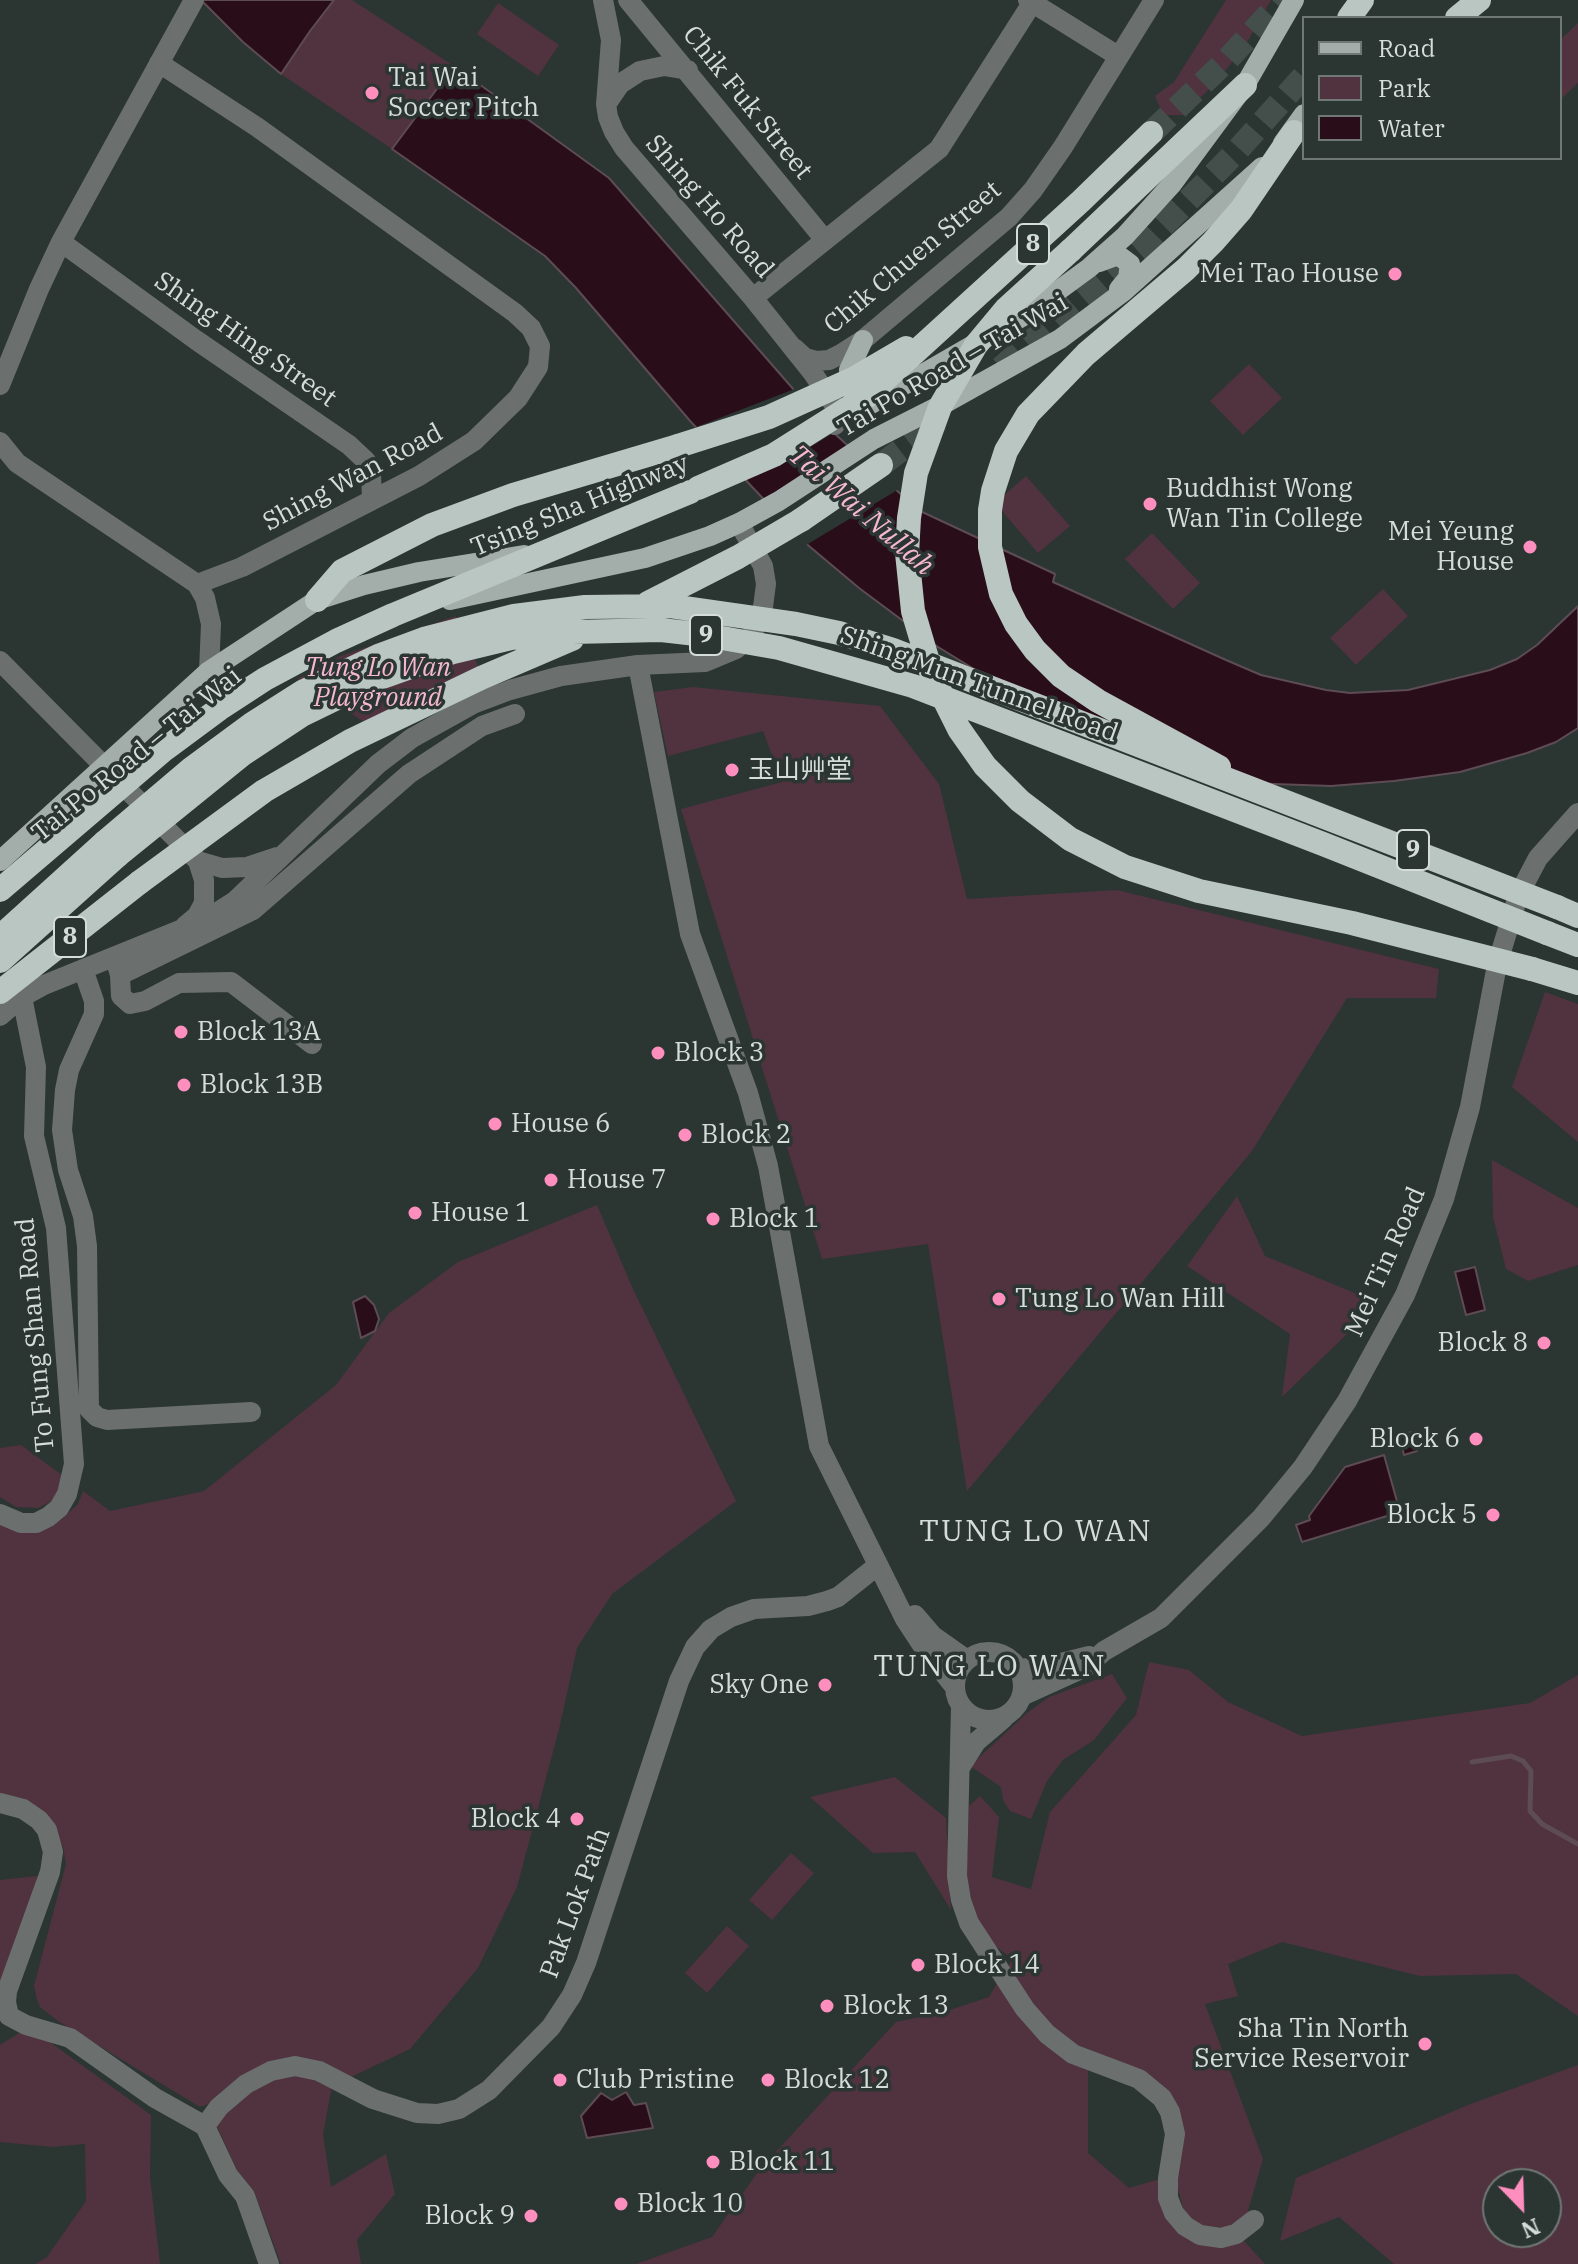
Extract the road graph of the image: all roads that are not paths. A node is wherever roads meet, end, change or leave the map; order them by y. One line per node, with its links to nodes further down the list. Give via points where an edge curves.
1 (194, 0): 10 (street)
2 (603, 0): 13 (street, Shing Ho Road, via 611,40)
3 (628, 0): 11 (street, Chik Fuk Street)
4 (1154, 0): 9 (street, Chik Chuen Street)
5 (1294, 0): 12 (main road, Tai Po Road – Tai Wai)
6 (1479, 0): 8 (highway)
7 (1031, 1): 9 (street); 16 (street, via 939,149)
8 (1459, 16)
9 (1118, 56): 21 (street, Chik Chuen Street, via 1022,203)
10 (159, 63): 17 (street); 30 (street, Shing Wan Road, via 515,313 540,346 538,367 518,398 474,441)
11 (688, 70): 13 (street, via 664,66 640,71 620,84); 16 (street, Chik Fuk Street)
12 (1245, 85): 18 (main road, Tai Po Road – Tai Wai, via 1172,184); 54 (highway, bridge, via 1006,309 976,345 940,407 916,473 907,553 913,611 932,675 985,766 1070,839 1125,867 1228,898 1352,923)
13 (606, 104): 19 (street, Shing Ho Road, via 624,148)
14 (1299, 123): 23 (main road, Tai Po Road – Tai Wai, via 1234,194 1123,292); 40 (highway, bridge, via 1213,242 1086,354 1028,414 999,470 989,531 1001,594 1024,637 1047,663 1122,715)
15 (1151, 133): 20 (highway, Tsing Sha Highway / 8)
16 (825, 240): 19 (street)
17 (61, 242): 24 (street); 30 (street, Shing Hing Street, via 349,445 366,461)
18 (1089, 268): 23 (main road, via 1118,255 1130,264 1118,290); 25 (main road, Tai Po Road – Tai Wai, via 1025,315)
19 (753, 298): 22 (street, Shing Ho Road)
20 (942, 326): 33 (highway, bridge, via 853,379 785,411 432,525 342,571); 45 (highway, Tsing Sha Highway / 8, bridge, via 866,397 774,455 393,615 265,679 165,749)
21 (863, 340): 22 (street, Chik Chuen Street, via 829,360 805,358); 25 (main road, via 849,370 849,383 857,398)
22 (794, 348): 26 (street, Shing Ho Road, via 834,403)
23 (1033, 356): 31 (main road, Tai Po Road – Tai Wai, via 859,448)
24 (0, 385)
25 (876, 400): 26 (main road, Tai Po Road – Tai Wai)
26 (835, 425): 33 (main road, Tai Po Road – Tai Wai, bridge, via 715,491 567,545 419,572)
27 (0, 442): 28 (street)
28 (9, 462): 32 (street)
29 (881, 465): 55 (highway, 8, bridge, via 716,569 350,741 264,791 188,845)
30 (372, 499): 32 (street, Shing Wan Road, via 242,567)
31 (743, 521): 35 (street, via 766,584 752,635 736,649 705,662); 39 (main road, Tai Po Road – Tai Wai, via 645,558 464,597 376,625 248,695)
32 (197, 584): 36 (street, Tai Po Road – Tai Wai, via 211,624)
33 (317, 600): 36 (main road, Tai Po Road – Tai Wai)
34 (0, 661): 38 (street)
35 (638, 665): 42 (street, via 561,676 473,704 378,764); 60 (street, via 690,934 768,1166 819,1446)
36 (209, 671): 38 (main road, Tai Po Road – Tai Wai)
37 (515, 714): 52 (street, via 482,726 409,774 253,910)
38 (103, 766): 39 (street); 43 (main road, Tai Po Road – Tai Wai)
39 (127, 792): 44 (street); 46 (main road, Tai Po Road – Tai Wai)
40 (1268, 794): 47 (highway, Shing Mun Tunnel Road / 9, bridge); 49 (highway, Shing Mun Tunnel Road / 9, bridge, via 839,633 670,606 562,609 412,643 283,704 157,796)
41 (1578, 813): 62 (street, Mei Tin Road, via 1549,844 1518,896 1497,965 1453,1171 1419,1265 1370,1364 1303,1467 1239,1542 1161,1618)
42 (283, 855): 44 (street, via 247,867 222,868); 48 (street, via 235,901)
43 (4, 857)
44 (198, 861): 48 (street, via 204,903)
45 (0, 890)
46 (0, 903)
47 (1568, 912)
48 (182, 929): 52 (street)
49 (0, 937)
50 (1578, 945): 51 (highway, Shing Mun Tunnel Road / 9, bridge, via 913,686 738,640 631,630 539,635 482,645 399,670 323,704 218,772)
51 (0, 961)
52 (118, 966): 53 (street); 57 (street, via 121,996 130,1004 179,983 231,982)
53 (83, 969): 55 (street); 58 (street, via 94,1014 69,1070 62,1130 87,1246 89,1409 107,1420)
54 (1578, 983)
55 (11, 994): 56 (street); 59 (street, To Fung Shan Road, via 36,1067 34,1136 56,1228 74,1464 64,1501 48,1517 21,1523)
56 (0, 1016)
57 (312, 1044)
58 (251, 1412)
59 (0, 1514)
60 (877, 1566): 61 (street); 71 (street, Pak Lok Path, via 827,1601 754,1609 731,1617 695,1647 572,1995 551,2027 489,2090 459,2109 417,2113 295,2066 246,2084)
61 (895, 1595): 63 (street, via 933,1636); 65 (street, via 905,1619)
62 (1104, 1651): 64 (street, Mei Tin Road); 66 (street, Mei Tin Road, via 1086,1667)
63 (967, 1660): 64 (street, via 999,1653); 65 (street)
64 (1019, 1669): 66 (street)
65 (954, 1686): 67 (street)
66 (1022, 1696): 68 (street)
67 (961, 1706): 68 (street, via 976,1718); 69 (street)
68 (1006, 1716): 69 (street, via 976,1742)
69 (961, 1766): 72 (street, via 958,1885 978,1938 1047,2034 1073,2054 1139,2079 1162,2098 1175,2134 1168,2198 1185,2226 1221,2238)
70 (0, 1803): 71 (street, via 39,1820 53,1852 7,1991 9,2016 70,2038)
71 (205, 2126): 73 (street, via 228,2175 245,2196)
72 (1254, 2220)
73 (269, 2264)

